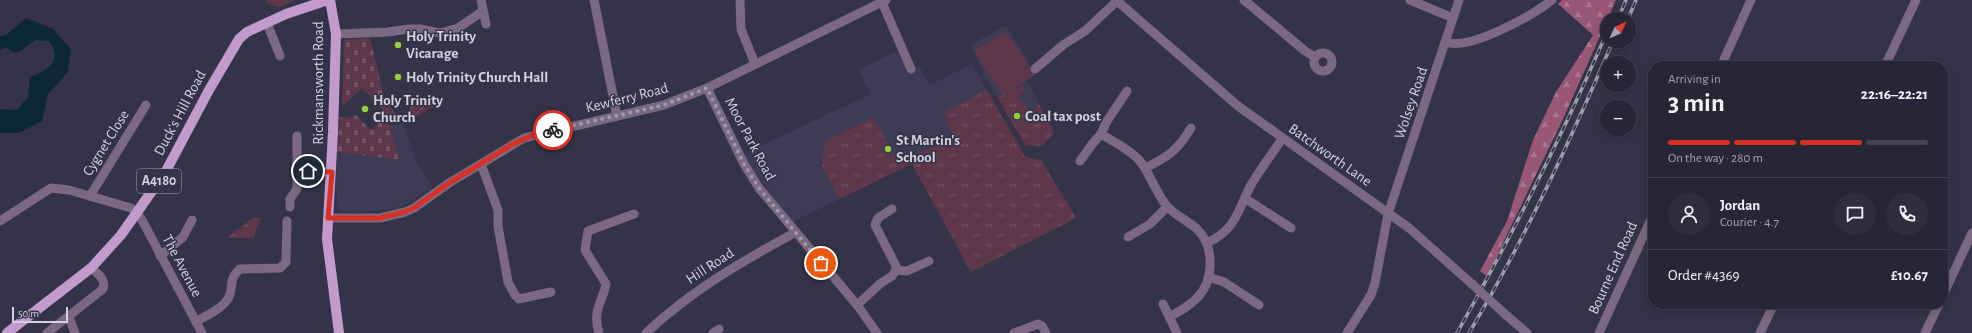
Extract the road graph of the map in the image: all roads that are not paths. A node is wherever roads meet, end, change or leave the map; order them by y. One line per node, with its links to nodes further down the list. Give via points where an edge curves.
1 (310, 0): 14 (main road)
2 (329, 0): 14 (main road, Duck's Hill Road / A4180); 19 (main road, Rickmansworth Road)
3 (481, 0): 15 (street)
4 (594, 0): 31 (street)
5 (740, 0): 25 (street, via 741,29)
6 (1116, 0): 27 (street, via 1085,31 1063,45); 35 (street, Batchworth Lane, via 1217,89)
7 (1244, 0): 22 (street)
8 (1410, 0): 16 (street)
9 (1459, 0): 16 (street, Wolsey Road)
10 (1552, 0): 20 (street, via 1534,13 1498,31 1455,44)
11 (1751, 0): 23 (street)
12 (1916, 0): 24 (street)
13 (883, 1): 25 (street, Kewferry Road); 26 (street)
14 (302, 8): 17 (main road, Duck's Hill Road / A4180)
15 (483, 12): 18 (street); 19 (street, via 458,28 440,33 408,28 388,32)
16 (1453, 18): 20 (street, Wolsey Road)
17 (267, 23): 21 (street); 46 (main road, Duck's Hill Road / A4180, via 247,32 233,47 166,171)
18 (486, 24)
19 (336, 34): 40 (main road, Rickmansworth Road)
20 (1446, 42): 48 (street, Wolsey Road)
21 (280, 56)
22 (1315, 57)
23 (1723, 61)
24 (1887, 61)
25 (755, 64): 28 (street, Kewferry Road)
26 (911, 69)
27 (1035, 69)
28 (707, 88): 31 (street, Kewferry Road, via 664,105); 55 (street, Moor Park Road, via 744,164 759,188)
29 (1127, 91): 33 (street, via 1107,121)
30 (146, 105): 41 (street, Cygnet Close)
31 (617, 116): 37 (street, Kewferry Road, via 533,135)
32 (1191, 128): 38 (street, via 1181,145 1171,154)
33 (1102, 134): 36 (street); 38 (street, via 1129,151)
34 (298, 136): 39 (street)
35 (1282, 139): 42 (street, via 1251,185); 48 (street, Batchworth Lane)
36 (1080, 161)
37 (481, 164): 49 (street, Kewferry Road, via 404,212 380,218); 65 (street, via 498,210 498,226 508,282 515,295 519,299)
38 (1144, 168): 44 (street)
39 (297, 171): 40 (street); 43 (street, via 297,189 290,199)
40 (332, 172): 49 (main road, Rickmansworth Road)
41 (90, 196): 46 (street, Cygnet Close); 51 (street, Cygnet Close, via 51,188)
42 (1246, 199): 54 (street); 58 (street, via 1230,227)
43 (290, 207)
44 (1167, 207): 57 (street, via 1150,224); 58 (street, via 1197,229)
45 (892, 209): 62 (street, via 878,218 875,225)
46 (137, 212): 59 (street, The Avenue); 61 (main road, Duck's Hill Road / A4180, via 121,235)
47 (634, 214): 79 (street, via 588,231 586,250 606,284 596,310)
48 (1388, 214): 85 (street, Wolsey Road, via 1371,295); 86 (street, Batchworth Lane, bridge, via 1409,228)
49 (328, 218): 78 (main road, Rickmansworth Road, via 327,239)
50 (192, 220): 59 (street, via 183,237)
51 (0, 221)
52 (287, 221): 73 (street, via 284,266 240,269 231,280 229,297 222,305)
53 (1648, 226): 87 (street, Bourne End Road)
54 (1291, 228)
55 (796, 232): 67 (street, Moor Park Road); 80 (street, Hill Road, via 704,285 670,310)
56 (1972, 232): 64 (street)
57 (1128, 237)
58 (1208, 243): 63 (street)
59 (160, 256): 73 (street, The Avenue)
60 (930, 261): 62 (street, via 907,271)
61 (91, 268): 71 (street, via 105,283 104,289); 74 (main road, Duck's Hill Road / A4180)
62 (896, 270): 67 (street)
63 (1208, 277): 68 (street, via 1224,282); 72 (street, via 1207,284 1198,298)
64 (1948, 284)
65 (551, 292)
66 (1163, 304): 72 (street)
67 (857, 305): 81 (street, Moor Park Road)
68 (1259, 305)
69 (1772, 309): 88 (street)
70 (1937, 309): 89 (street)
71 (69, 317): 75 (street); 76 (street)
72 (1169, 317): 84 (street)
73 (196, 322): 77 (street, The Avenue)
74 (7, 333)
75 (47, 333)
76 (75, 333)
77 (202, 333)
78 (339, 333)
79 (599, 333)
80 (646, 333)
81 (877, 333)
82 (1014, 333): 83 (street, via 1038,324)
83 (1046, 333)
84 (1177, 333)
85 (1347, 333)
86 (1527, 333)
87 (1599, 333)
88 (1760, 333)
89 (1925, 333)

